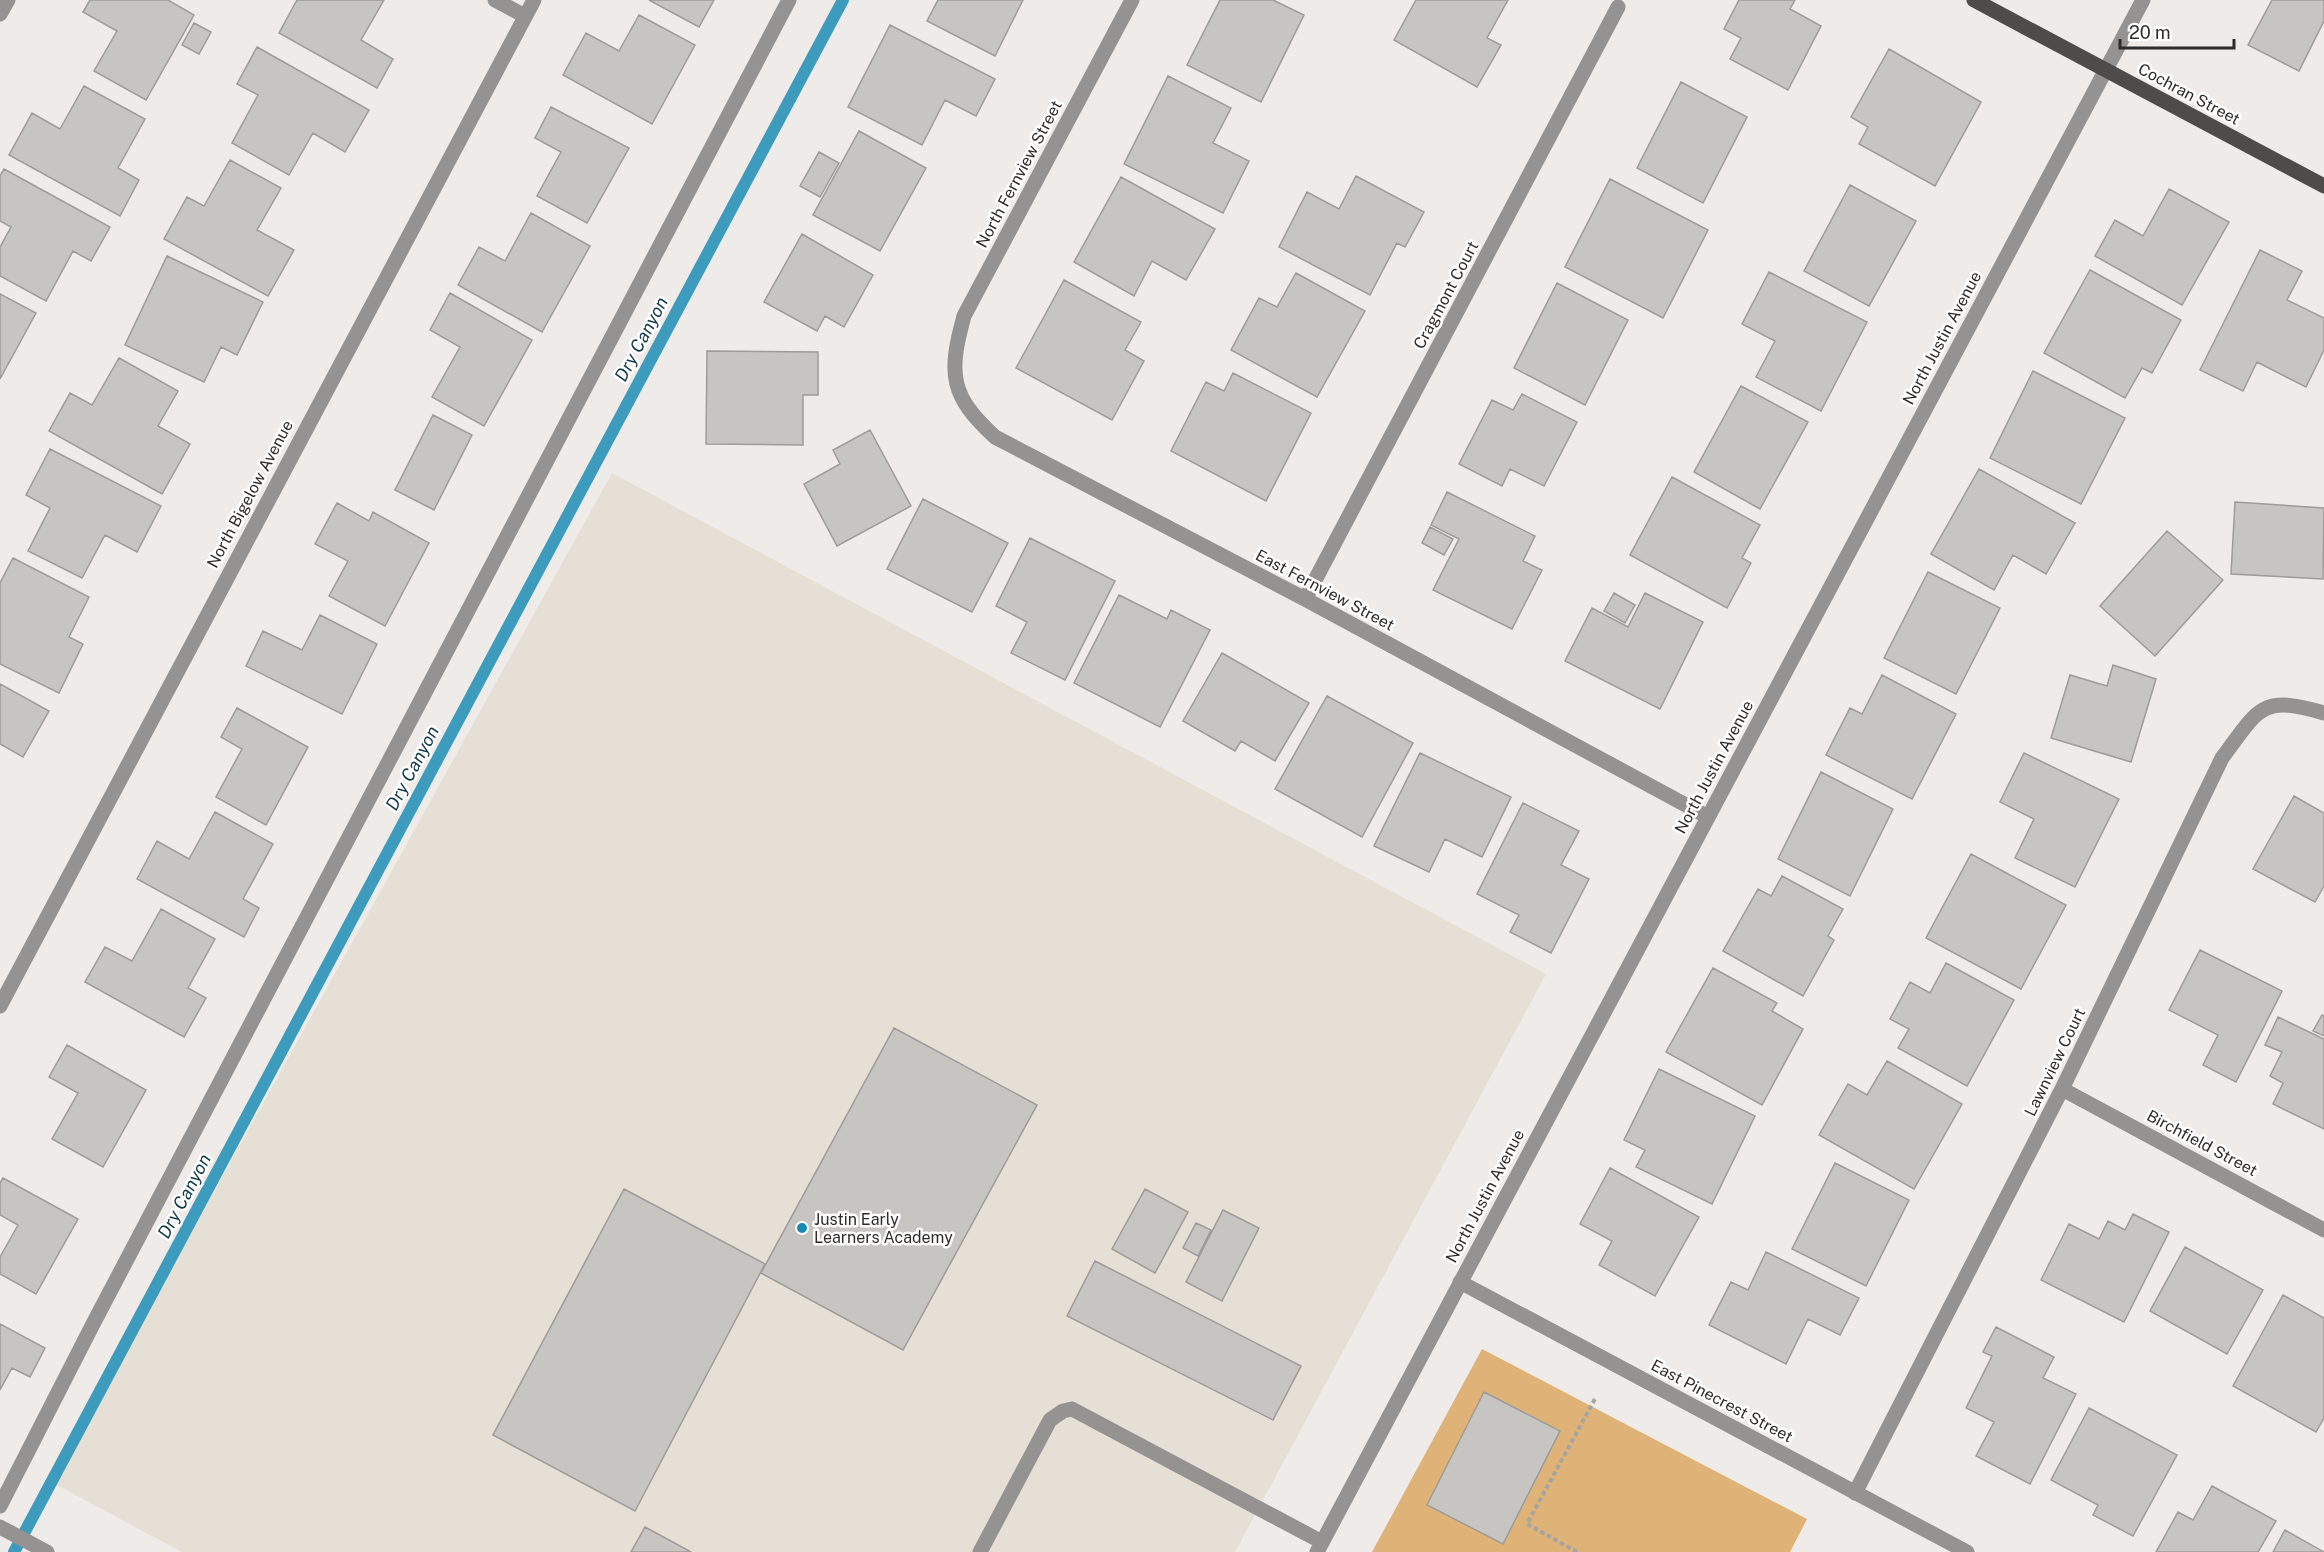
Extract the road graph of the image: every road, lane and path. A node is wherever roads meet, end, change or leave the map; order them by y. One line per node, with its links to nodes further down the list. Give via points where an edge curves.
1 (8, 0): 9 (street)
2 (495, 0): 10 (street)
3 (534, 0): 10 (street, North Bigelow Avenue)
4 (789, 0): 23 (street)
5 (1132, 0): 13 (street, North Fernview Street, via 964,316 953,354)
6 (1974, 0): 11 (main road, Cochran Street)
7 (2142, 0): 11 (street, North Justin Avenue)
8 (1618, 7): 14 (street, Cragmont Court)
9 (0, 14)
10 (525, 16): 17 (street, North Bigelow Avenue)
11 (2105, 70): 12 (main road, Cochran Street); 16 (street, North Justin Avenue)
12 (2324, 186)
13 (954, 369): 14 (street, East Fernview Street, via 956,384 972,416 995,437)
14 (1305, 599): 16 (street, East Fernview Street)
15 (2324, 712): 18 (street, Lawnview Court, via 2293,703 2271,704 2253,717 2222,758)
16 (1708, 817): 20 (street, North Justin Avenue)
17 (0, 1006)
18 (2062, 1089): 19 (street, Birchfield Street); 22 (street, Lawnview Court)
19 (2324, 1230)
20 (1460, 1282): 22 (street, East Pinecrest Street); 25 (street, North Justin Avenue)
21 (1596, 1397): 28 (path, via 1527,1524)
22 (1855, 1492): 29 (street, East Pinecrest Street)
23 (0, 1506)
24 (0, 1527): 26 (street)
25 (1319, 1547): 27 (street, via 1072,1409 1050,1420)
26 (46, 1551)
27 (980, 1552)
28 (1577, 1552)
29 (1967, 1552)

